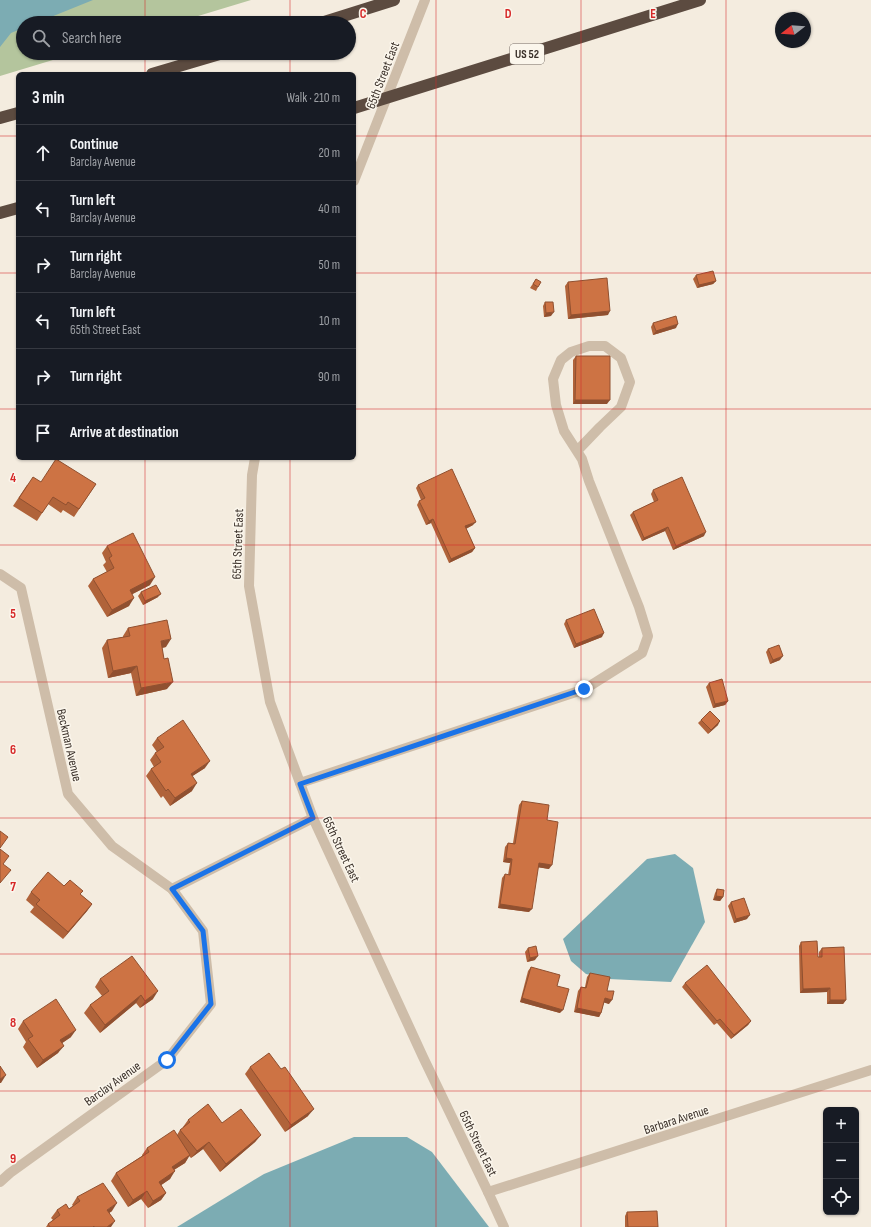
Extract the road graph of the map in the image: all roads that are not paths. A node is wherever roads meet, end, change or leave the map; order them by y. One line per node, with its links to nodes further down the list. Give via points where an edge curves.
1 (394, 0): 4 (highway)
2 (425, 0): 10 (street, 65th Street East)
3 (700, 0): 7 (highway, US 52)
4 (343, 16)
5 (199, 60): 6 (highway)
6 (159, 72)
7 (356, 107)
8 (16, 114): 9 (highway)
9 (0, 118)
10 (356, 176)
11 (16, 209): 12 (highway)
12 (0, 213)
13 (577, 451): 13 (street, via 564,431 556,405 553,379 561,360 571,352 589,346 605,346 621,358 630,382 620,407); 16 (street, via 639,607 648,636 642,653 584,689)
14 (256, 460): 16 (street, 65th Street East, via 252,475 249,586 270,702)
15 (0, 574): 18 (street, Beckman Avenue, via 21,588 68,794 112,846)
16 (300, 784): 17 (street, 65th Street East)
17 (313, 818): 18 (street); 21 (street, 65th Street East)
18 (172, 889): 20 (street, Barclay Avenue, via 203,931 211,1004 167,1060)
19 (871, 1070): 21 (street, Barbara Avenue)
20 (0, 1182)
21 (488, 1192): 22 (street, 65th Street East)
22 (504, 1227)

